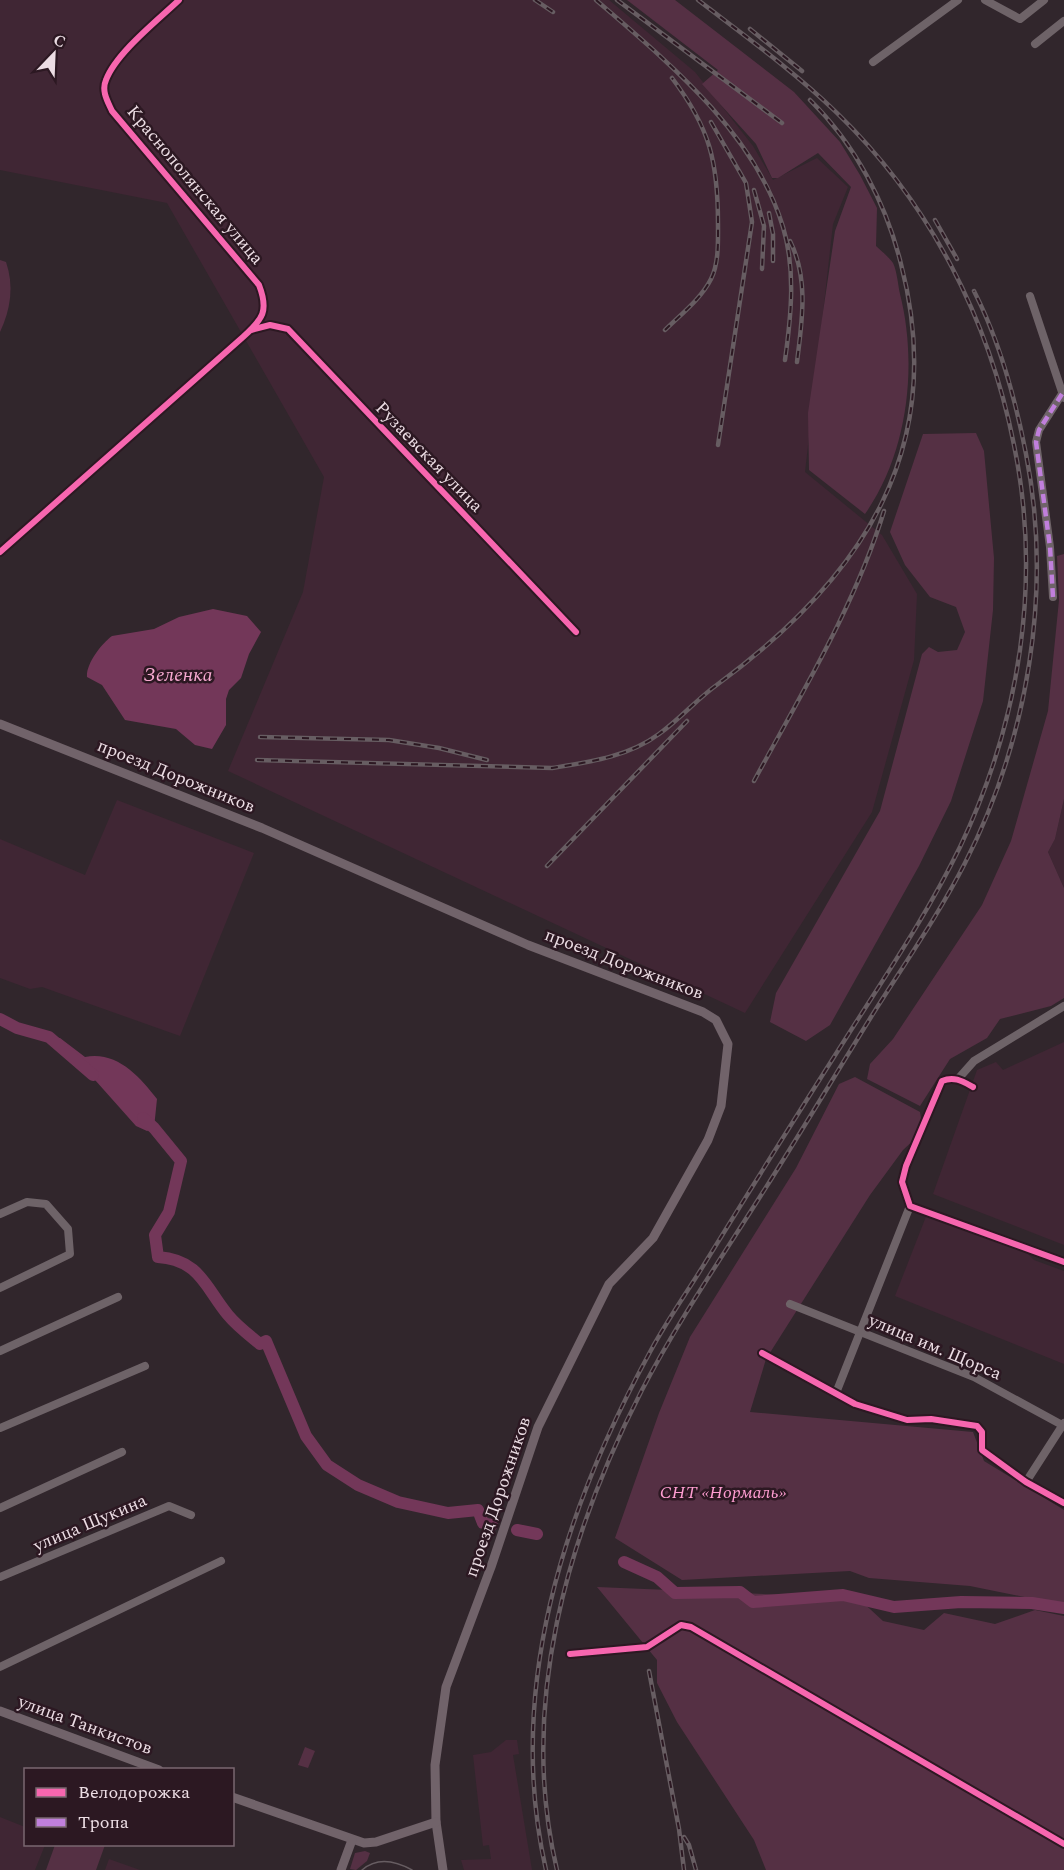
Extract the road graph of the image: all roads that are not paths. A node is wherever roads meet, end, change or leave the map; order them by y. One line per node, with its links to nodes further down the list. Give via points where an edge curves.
1 (179, 0): 9 (street, Краснополянская улица, via 127,50 105,81 104,96 112,111 259,285 265,300 264,311)
2 (958, 0): 7 (street)
3 (985, 0): 4 (street, via 1020,19)
4 (1044, 0)
5 (1064, 21): 6 (street)
6 (1035, 44)
7 (873, 62)
8 (1030, 296): 10 (street)
9 (251, 330): 11 (street, Краснополянская улица); 13 (street, Рузаевская улица, via 270,325 288,329)
10 (1063, 397): 12 (street, via 1039,430 1036,442)
11 (0, 552)
12 (1053, 597)
13 (576, 632)
14 (0, 724): 43 (main road, проезд Дорожников, via 262,828 528,945 702,1012 717,1020 725,1034 728,1061 721,1106 708,1140 652,1238 609,1284 538,1427 515,1489 491,1567 446,1687 435,1765)
15 (1064, 1006): 16 (street, via 974,1061)
16 (958, 1079): 17 (street); 18 (street, via 942,1081 906,1166 902,1182)
17 (973, 1087)
18 (910, 1206): 20 (street); 24 (street)
19 (0, 1214): 21 (street, via 27,1202 46,1204 68,1230 70,1254)
20 (1064, 1262)
21 (0, 1287)
22 (118, 1297): 25 (street)
23 (790, 1304): 24 (street, улица им. Щорса)
24 (861, 1331): 28 (street); 29 (street, улица им. Щорса, via 974,1377)
25 (0, 1351)
26 (762, 1353): 28 (street)
27 (145, 1366): 30 (street)
28 (836, 1393): 32 (street, via 855,1404 907,1420 977,1425 982,1432 982,1450)
29 (1064, 1425): 32 (street)
30 (0, 1428)
31 (122, 1452): 34 (street)
32 (1026, 1482): 33 (street)
33 (1064, 1503)
34 (0, 1508)
35 (191, 1515): 37 (street, улица Щукина, via 170,1506)
36 (221, 1561): 39 (street)
37 (0, 1577)
38 (570, 1654): 45 (street, via 647,1647 681,1625 691,1627)
39 (0, 1667)
40 (0, 1711): 41 (main road, улица Танкистов)
41 (154, 1768)
42 (234, 1798): 44 (main road)
43 (436, 1822): 44 (main road, via 376,1842); 47 (main road, проезд Дорожников)
44 (352, 1840): 46 (main road)
45 (1064, 1844)
46 (341, 1870)
47 (443, 1870)

